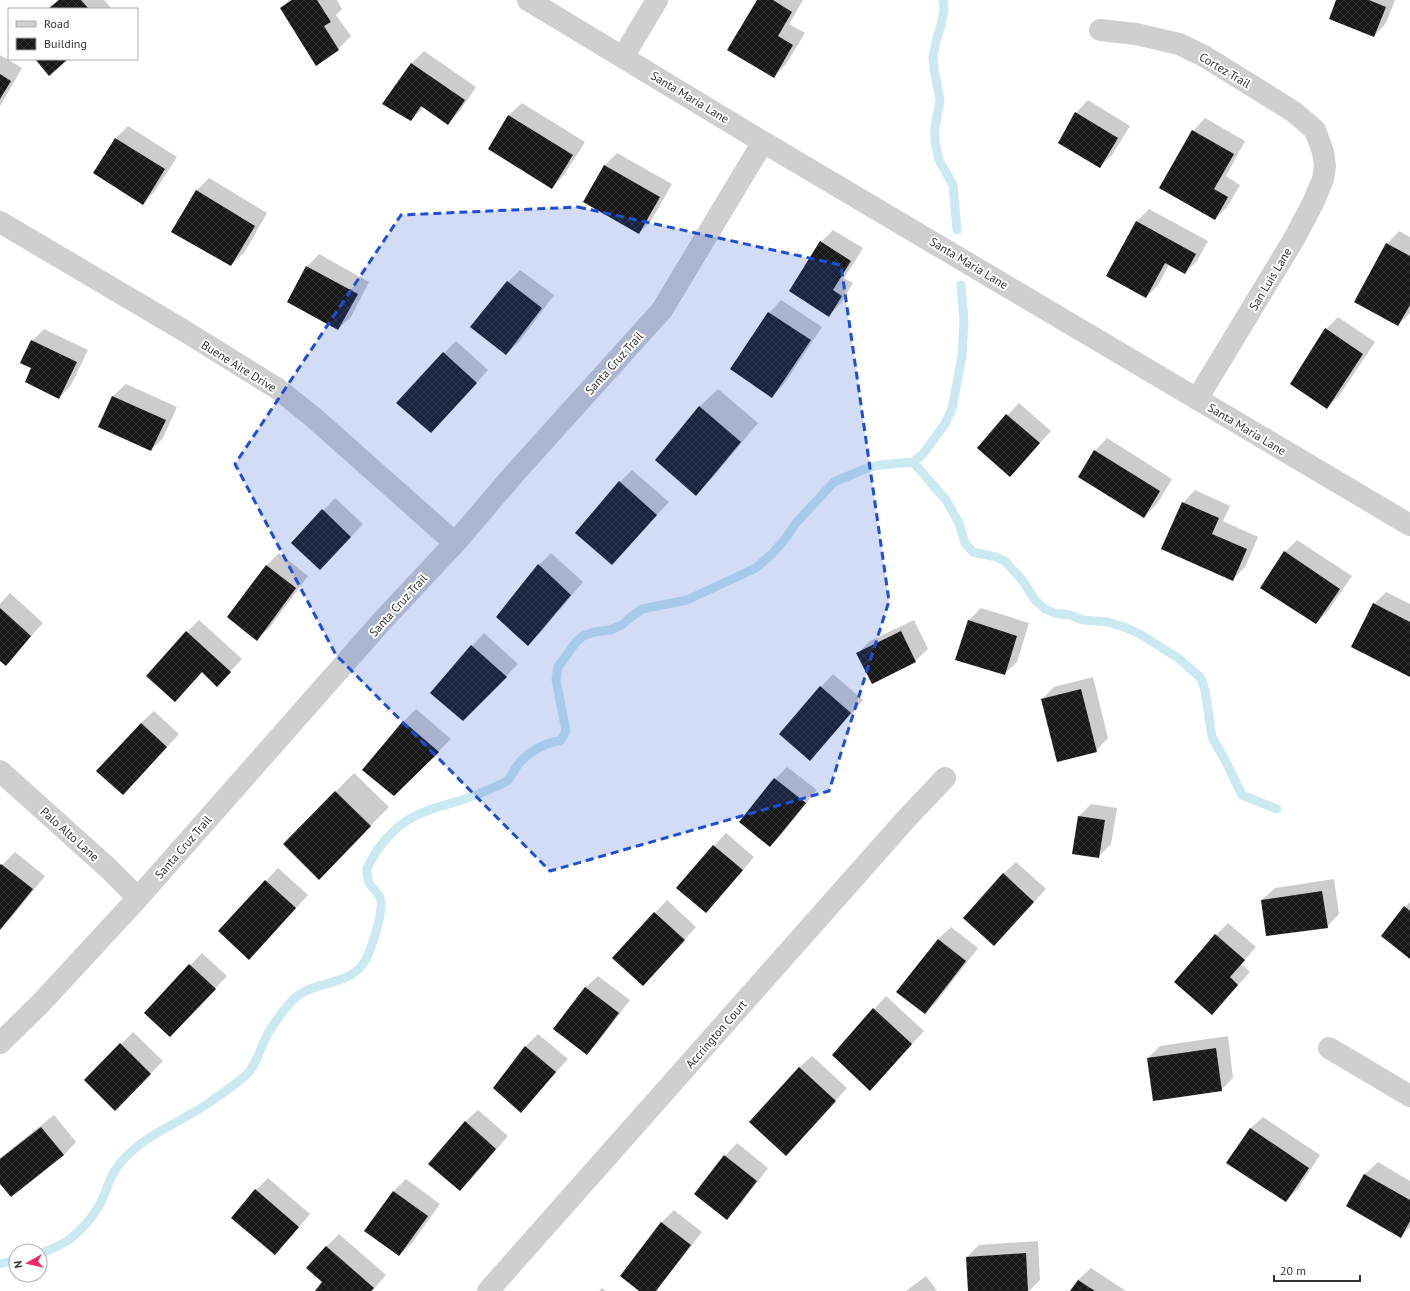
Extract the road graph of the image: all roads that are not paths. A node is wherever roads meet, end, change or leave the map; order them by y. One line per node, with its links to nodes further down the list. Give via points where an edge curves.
1 (528, 0): 4 (street, Santa Maria Lane)
2 (657, 0): 4 (street)
3 (1100, 30): 6 (street, Cortez Trail, via 1136,34 1179,44 1204,56 1294,112 1315,130)
4 (623, 57): 5 (street, Santa Maria Lane)
5 (763, 142): 8 (street, Santa Maria Lane); 10 (street, Santa Cruz Trail, via 662,310)
6 (1323, 152): 8 (street, San Luis Lane, via 1323,179 1314,203)
7 (0, 222): 10 (street, Buene Aire Drive, via 278,389)
8 (1197, 399): 9 (street, Santa Maria Lane)
9 (1410, 525)
10 (455, 543): 13 (street, Santa Cruz Trail, via 383,620)
11 (0, 772): 13 (street, Palo Alto Lane)
12 (945, 778): 17 (street, Accrington Court)
13 (138, 898): 14 (street, Santa Cruz Trail, via 40,1004)
14 (0, 1043)
15 (1329, 1048): 16 (street)
16 (1410, 1096)
17 (488, 1291)

